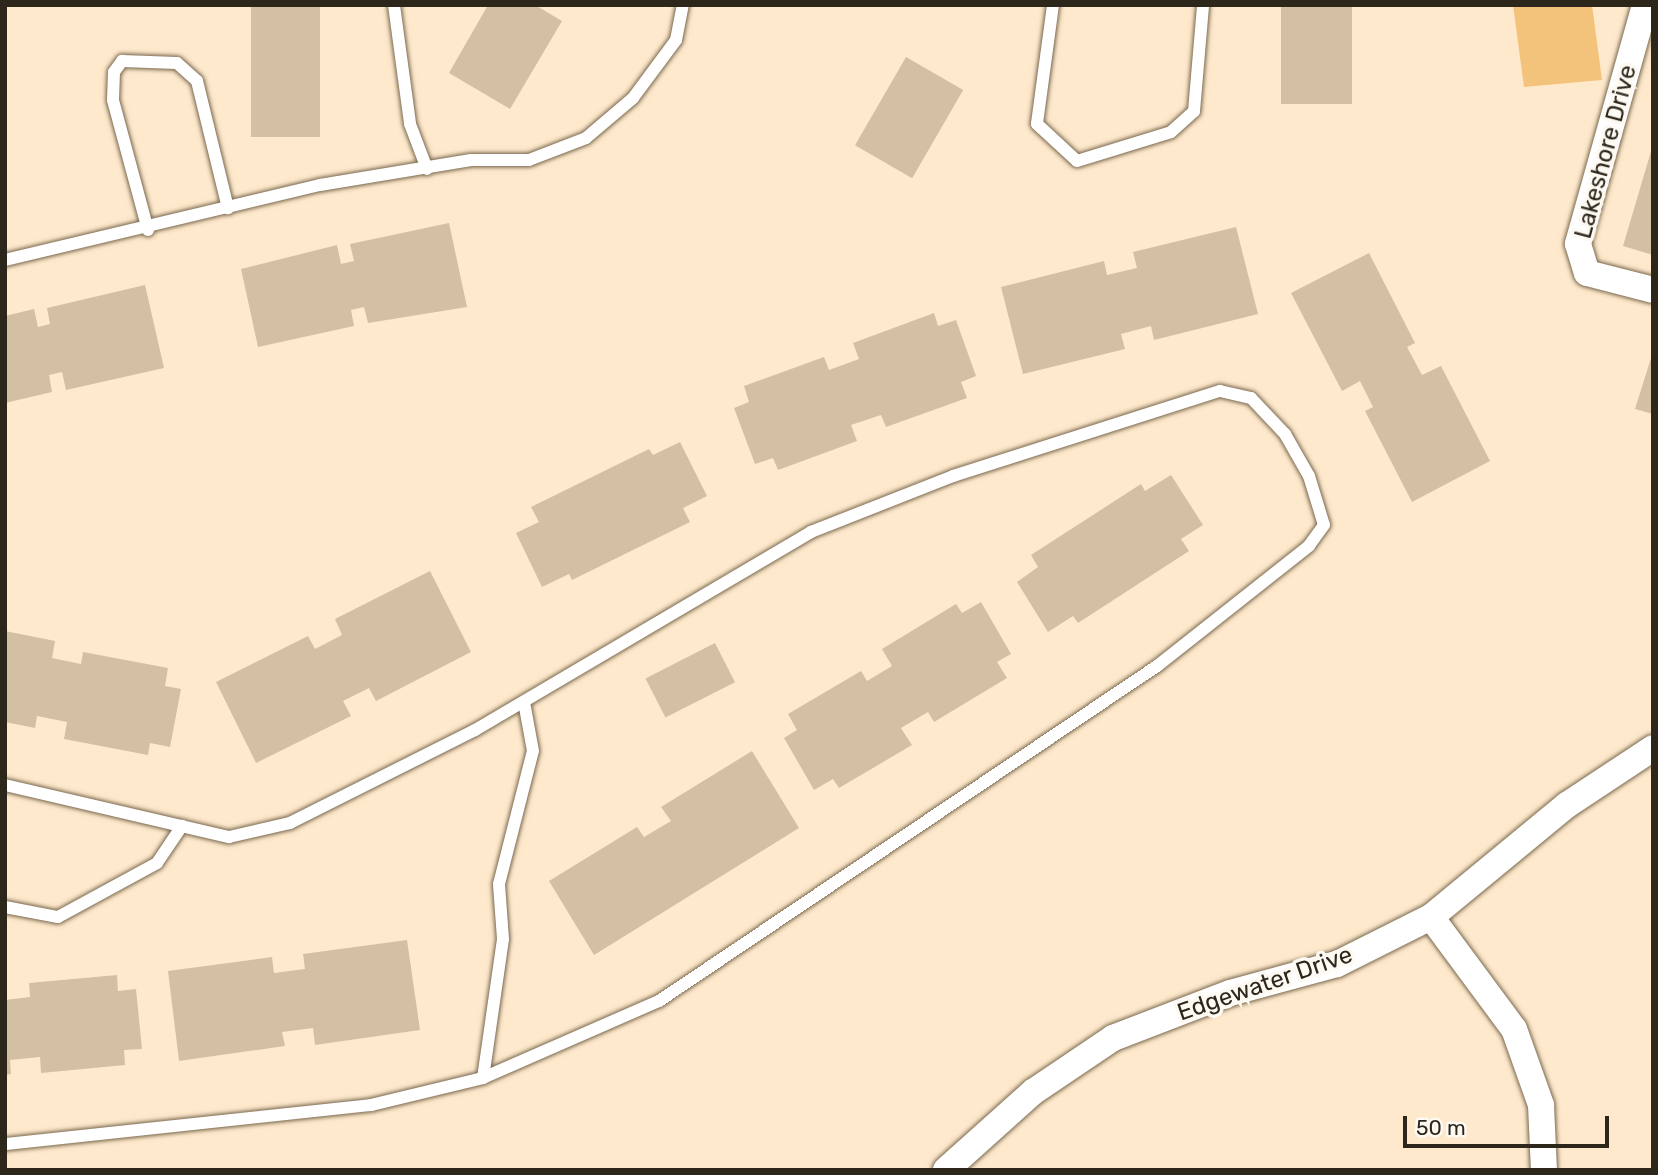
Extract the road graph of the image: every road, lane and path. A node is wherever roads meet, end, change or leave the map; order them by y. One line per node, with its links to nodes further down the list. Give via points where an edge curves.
1 (394, 5): 6 (lane, via 410,124)
2 (684, 5): 6 (lane, via 676,40 634,97 586,138 529,160 471,160)
3 (1053, 5): 4 (lane, via 1037,124 1077,161 1171,132 1194,111)
4 (1203, 5)
5 (1644, 5): 10 (street, Lakeshore Drive, via 1578,244 1587,273)
6 (427, 169): 7 (lane, via 320,184)
7 (228, 208): 8 (lane); 8 (lane, via 197,81 177,63 122,61 114,72 113,100)
8 (148, 230): 9 (lane)
9 (5, 260)
10 (1653, 290)
11 (524, 702): 14 (lane, via 290,823 229,837); 17 (lane, via 533,751 499,884 503,939); 17 (lane, via 810,533 953,476 1220,391 1251,398 1285,434 1320,506 1324,525 1309,546 1157,666 935,820 659,1001)
12 (1653, 748): 16 (street, Edgewater Drive, via 1567,805)
13 (5, 785): 14 (lane)
14 (182, 826): 15 (lane, via 157,863 58,917)
15 (5, 907)
16 (1431, 917): 19 (street, Edgewater Drive, via 1337,964 1230,993 1114,1038 1033,1092); 20 (street, via 1514,1029 1541,1105)
17 (483, 1078): 18 (lane, via 371,1105)
18 (5, 1144)
19 (946, 1170)
20 (1544, 1170)

